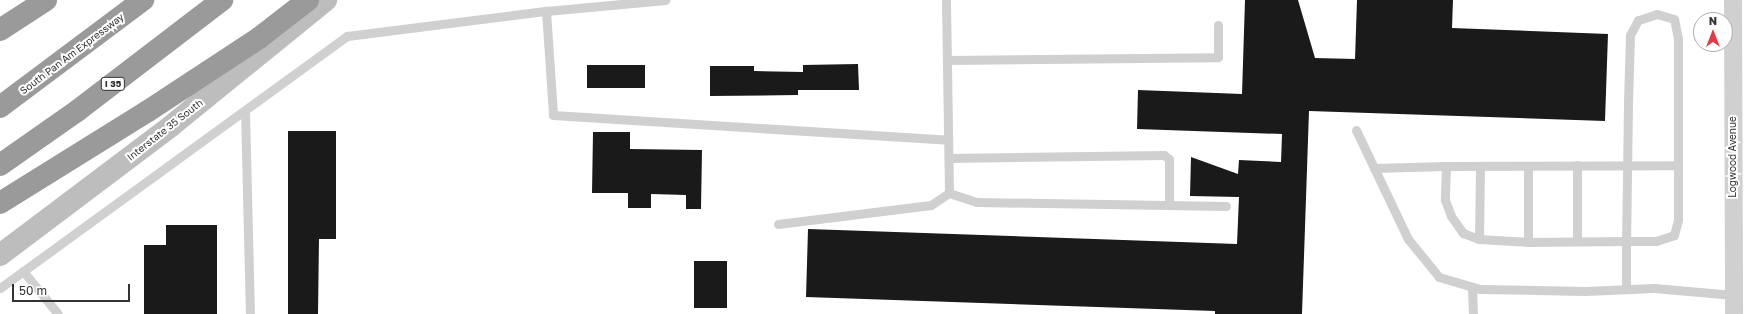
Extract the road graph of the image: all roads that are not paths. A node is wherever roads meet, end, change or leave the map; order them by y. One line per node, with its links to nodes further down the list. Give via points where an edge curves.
1 (36, 0): 12 (main road)
2 (46, 0): 12 (highway)
3 (144, 0): 15 (highway, South Pan Am Expressway)
4 (222, 0): 20 (highway, I 35, via 77,111)
5 (308, 0): 29 (highway, via 259,38)
6 (326, 0): 37 (main road, Interstate 35 South, via 171,126)
7 (665, 0): 10 (lane)
8 (946, 0): 14 (lane)
9 (1733, 0): 13 (street, Logwood Avenue)
10 (546, 11): 16 (lane, via 348,36); 18 (lane, via 553,115)
11 (1218, 24): 14 (lane, via 1218,56)
12 (0, 29)
13 (1739, 34): 42 (street, Logwood Avenue)
14 (947, 60): 18 (lane)
15 (0, 106)
16 (245, 111): 38 (lane); 44 (lane)
17 (1356, 130): 27 (lane)
18 (948, 140): 19 (lane)
19 (949, 158): 28 (lane); 30 (lane, via 1164,155 1169,159)
20 (0, 165)
21 (1578, 165): 22 (lane); 26 (lane); 36 (lane)
22 (1628, 165): 23 (lane); 23 (lane, via 1630,35 1638,20 1657,14 1674,19 1678,40); 34 (lane)
23 (1678, 165): 34 (lane, via 1678,220 1674,235 1656,241)
24 (1446, 166): 25 (lane); 27 (lane); 33 (lane, via 1445,200 1451,216 1463,233)
25 (1480, 166): 26 (lane); 33 (lane)
26 (1528, 166): 35 (lane)
27 (1374, 168): 39 (lane, via 1408,239 1439,277)
28 (949, 193): 30 (lane, via 977,202); 32 (lane, via 931,205)
29 (0, 203)
30 (1169, 204): 31 (lane)
31 (1226, 206)
32 (778, 224)
33 (1479, 239): 35 (lane)
34 (1626, 241): 36 (lane); 41 (lane)
35 (1528, 242): 36 (lane)
36 (1577, 242)
37 (0, 255)
38 (24, 271): 40 (lane); 43 (lane)
39 (1472, 287): 41 (lane, via 1585,291); 45 (lane)
40 (0, 288)
41 (1626, 289): 42 (lane, via 1654,288)
42 (1739, 295): 46 (street, Logwood Avenue)
43 (58, 314)
44 (250, 314)
45 (1473, 314)
46 (1734, 314)

